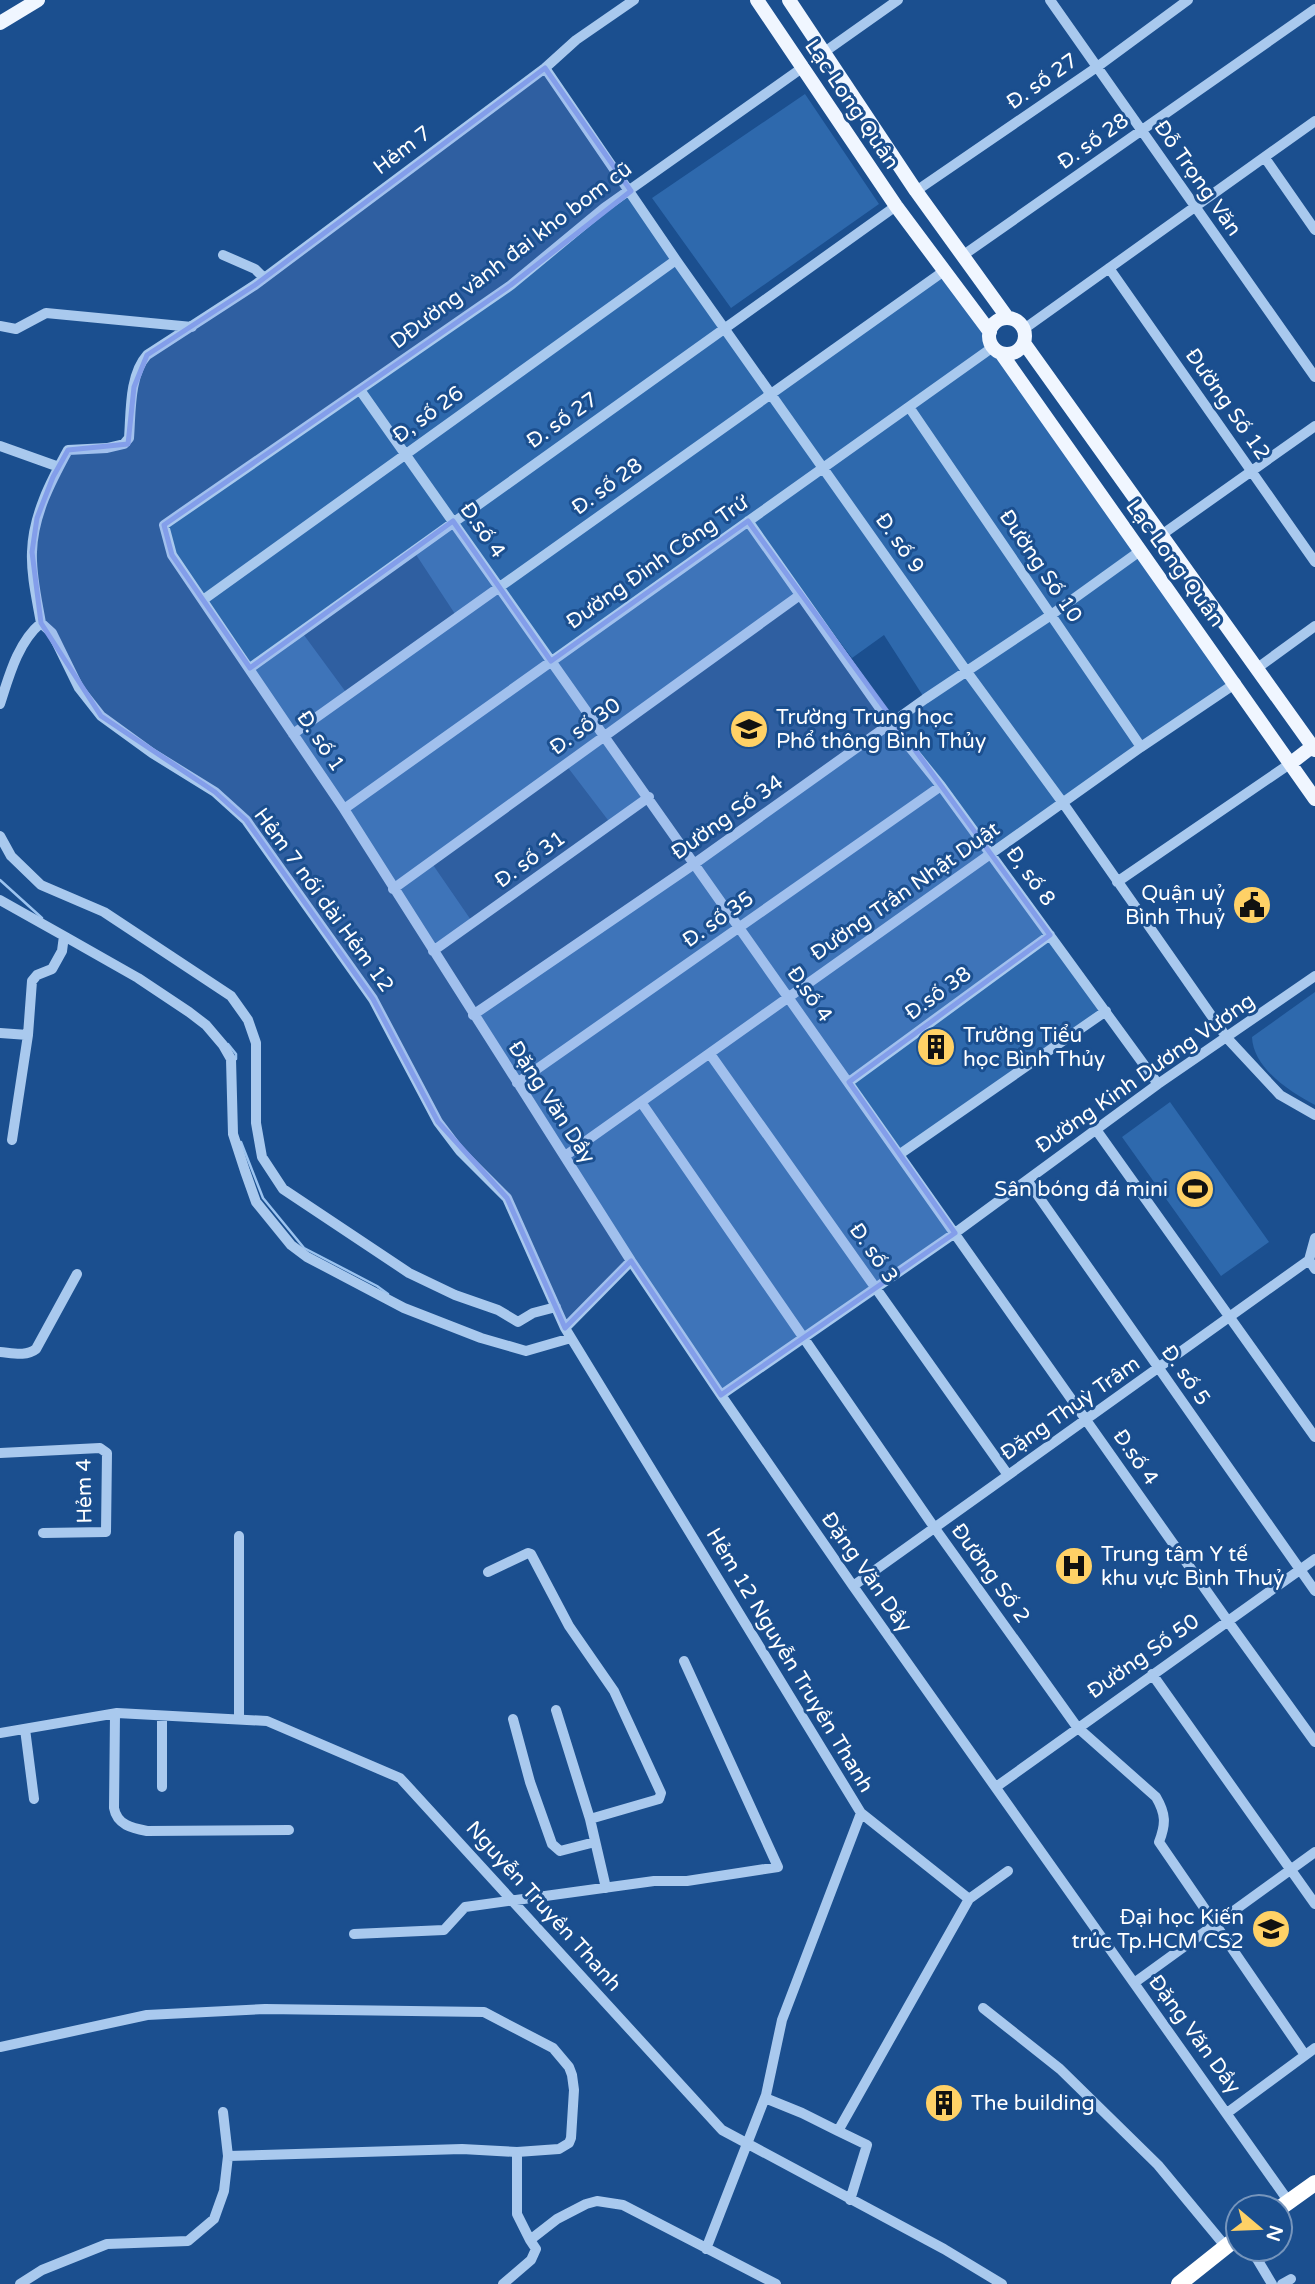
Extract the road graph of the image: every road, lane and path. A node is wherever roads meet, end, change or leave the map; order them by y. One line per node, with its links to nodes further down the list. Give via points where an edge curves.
1 (38, 0): 9 (main road)
2 (634, 0): 12 (street, Hẻm 7)
3 (757, 0): 13 (main road, Lạc Long Quân)
4 (789, 0): 10 (main road, Lạc Long Quân)
5 (898, 0): 10 (street)
6 (1050, 0): 11 (street, Đỗ Trọng Văn)
7 (1188, 0): 11 (street, Đ. số 27)
8 (1315, 9): 15 (street, Đ. số 28)
9 (0, 23)
10 (823, 53): 13 (main road); 18 (main road, Lạc Long Quân)
11 (1097, 67): 15 (street, Đỗ Trọng Văn); 18 (street, Đ. số 27)
12 (545, 68): 17 (street, Đ. số 9); 27 (street, Hẻm 7)
13 (802, 68): 17 (street, DĐường vành đai kho bom cũ); 19 (main road, Lạc Long Quân)
14 (1315, 121): 16 (street)
15 (1142, 131): 20 (street, Đỗ Trọng Văn); 23 (street, Đ. số 28)
16 (1265, 158): 20 (street); 21 (street)
17 (631, 191): 24 (street, Đ. số 9); 28 (street, DĐường vành đai kho bom cũ)
18 (916, 191): 19 (main road); 23 (main road, Lạc Long Quân)
19 (896, 205): 26 (main road, Lạc Long Quân); 32 (street, Đ. số 27)
20 (1195, 207): 25 (street); 36 (street, Đỗ Trọng Văn)
21 (1315, 230)
22 (223, 255): 27 (street)
23 (962, 256): 26 (main road); 29 (main road, Lạc Long Quân)
24 (676, 260): 32 (street, Đ. số 9); 42 (street, Đ, số 26)
25 (1109, 268): 34 (street); 45 (street, Đường Số 12)
26 (944, 271): 33 (main road, Lạc Long Quân); 38 (street, Đ. số 28)
27 (264, 278): 31 (street, Hẻm 7)
28 (511, 285): 37 (street, DĐường vành đai kho bom cũ); 46 (street)
29 (1007, 317): 33 (main road, via 996,321); 34 (main road, via 1017,320)
30 (0, 326): 31 (street, via 16,329 46,313)
31 (192, 327): 43 (street, Hẻm 7, via 140,362 124,444 68,450)
32 (725, 328): 38 (street, Đ. số 9); 47 (street, Đ. số 27)
33 (990, 332): 35 (main road)
34 (1024, 336): 35 (main road, via 1014,353); 49 (main road, Lạc Long Quân)
35 (997, 350): 39 (street, Đường Đinh Công Trứ); 50 (main road, Lạc Long Quân)
36 (1315, 377)
37 (360, 390): 42 (street, Đ.số 4); 46 (street, DĐường vành đai kho bom cũ)
38 (771, 393): 44 (street, Đ. số 9); 53 (street, Đ. số 28)
39 (909, 407): 44 (street, Đường Đinh Công Trứ); 56 (street, Đường Số 10)
40 (1315, 426): 45 (street)
41 (0, 446): 43 (street)
42 (405, 454): 47 (street, Đ.số 4); 55 (street, Đ, số 26)
43 (59, 467): 57 (street, via 37,518 32,552)
44 (823, 468): 48 (street, Đường Đinh Công Trứ); 62 (street, Đ. số 9)
45 (1251, 471): 49 (street); 52 (street, Đường Số 12)
46 (242, 472): 51 (street, DĐường vành đai kho bom cũ, via 164,525)
47 (453, 521): 53 (street, Đ.số 4); 60 (street, Đ. số 27)
48 (748, 522): 54 (street, Đ, số 8); 59 (street, Đường Đinh Công Trứ)
49 (1160, 536): 50 (main road); 61 (main road, Lạc Long Quân)
50 (1140, 551): 56 (street, Đường Số 34); 63 (main road, Lạc Long Quân)
51 (172, 555): 55 (street, Đ. số 1)
52 (1315, 562)
53 (499, 587): 59 (street, Đ.số 4); 66 (street, Đ. số 28)
54 (800, 595): 65 (street, Đ, số 8); 67 (street, Đ. số 30)
55 (203, 600): 60 (street, Đ. số 1)
56 (1052, 615): 62 (street, Đường Số 34); 68 (street, Đường Số 10)
57 (41, 623): 64 (street, via 29,633); 110 (street, Hẻm 7 nối dài Hẻm 12, via 52,633 79,688 101,716 215,792 246,820 373,999 438,1122 507,1198)
58 (1315, 626): 61 (street)
59 (551, 661): 67 (street, Đ.số 4); 75 (street, Đường Đinh Công Trứ)
60 (250, 668): 66 (street, Đ. số 1)
61 (1256, 669): 63 (main road); 69 (main road, Lạc Long Quân)
62 (967, 672): 65 (street, Đường Số 34); 74 (street, Đ. số 9)
63 (1236, 683): 68 (street, Đường Trần Nhật Duật); 70 (main road, Lạc Long Quân)
64 (0, 704)
65 (891, 724): 71 (street, Đ, số 8); 78 (street, Đường Số 34)
66 (293, 734): 75 (street, Đ. số 1)
67 (604, 736): 72 (street, Đ.số 4); 80 (street, Đ. số 30)
68 (1141, 747): 74 (street, Đường Trần Nhật Duật)
69 (1314, 747): 70 (main road)
70 (1291, 763): 73 (main road, Lạc Long Quân); 79 (street)
71 (941, 786): 77 (street, Đ, số 8); 82 (street, Đ. số 35)
72 (649, 797): 78 (street, Đ.số 4); 85 (street, Đ. số 31)
73 (1315, 799)
74 (1063, 803): 77 (street, Đường Trần Nhật Duật); 79 (street, Đ. số 9)
75 (344, 809): 80 (street, Đ. số 1)
76 (0, 836): 110 (street, via 11,856 41,885 104,912 231,996 248,1020 256,1043 256,1123 262,1157 283,1189 390,1262 455,1295 518,1322)
77 (991, 854): 83 (street, Đ, số 8); 87 (street, Đường Trần Nhật Duật)
78 (695, 864): 82 (street, Đ.số 4); 89 (street, Đường Số 34)
79 (1117, 882): 92 (street, Đ. số 9)
80 (393, 889): 85 (street, Đ. số 1)
81 (0, 900): 84 (street)
82 (739, 927): 87 (street, Đ.số 4); 95 (street, Đ. số 35)
83 (1050, 935): 88 (street, Đ, số 8); 94 (street, Đ.số 38)
84 (64, 936): 91 (street, via 52,969 32,981); 112 (street, via 189,1012 223,1045 231,1059 233,1134 245,1171 256,1202 291,1245 404,1308 481,1338 526,1350)
85 (433, 951): 89 (street, Đặng Văn Dầy)
86 (1315, 976): 92 (street, Đường Kinh Dương Vương)
87 (789, 997): 93 (street, Đường Trần Nhật Duật); 94 (street, Đ.số 4)
88 (1106, 1011): 96 (street, Đ, số 8); 101 (street)
89 (473, 1015): 95 (street, Đặng Văn Dầy)
90 (0, 1033): 91 (street)
91 (28, 1035): 100 (street)
92 (1227, 1038): 96 (street, Đường Kinh Dương Vương); 98 (street, Đ. số 9, via 1280,1095)
93 (709, 1054): 97 (street, Đường Trần Nhật Duật); 109 (street, Đ. số 3)
94 (849, 1082): 101 (street, Đ.số 4)
95 (517, 1083): 102 (street, Đặng Văn Dầy)
96 (1158, 1084): 99 (street, Đường Kinh Dương Vương)
97 (641, 1102): 102 (street, Đường Trần Nhật Duật); 113 (street, Đường Số 2)
98 (1315, 1115)
99 (1097, 1131): 103 (street, Đường Kinh Dương Vương); 111 (street)
100 (12, 1140)
101 (900, 1154): 104 (street, Đ.số 4)
102 (565, 1156): 106 (street, Đặng Văn Dầy)
103 (1027, 1180): 104 (street, Đường Kinh Dương Vương); 115 (street, Đ. số 5)
104 (955, 1233): 109 (street, Đường Kinh Dương Vương); 117 (street, Đ.số 4)
105 (1315, 1238): 107 (street)
106 (631, 1261): 112 (street); 116 (street, Đặng Văn Dầy)
107 (1312, 1264): 111 (street, Đặng Thuỳ Trâm)
108 (77, 1274): 114 (street, via 36,1349 24,1354)
109 (875, 1288): 113 (street, Đường Kinh Dương Vương); 120 (street, Đ. số 3)
110 (556, 1307): 112 (street, Hẻm 7 nối dài Hẻm 12)
111 (1230, 1317): 115 (street, Đặng Thuỳ Trâm); 118 (street)
112 (568, 1333): 144 (street, Hẻm 12 Nguyễn Truyền Thanh)
113 (804, 1338): 116 (street, Đường Kinh Dương Vương); 121 (street, Đường Số 2)
114 (0, 1352)
115 (1158, 1368): 117 (street, Đặng Thuỳ Trâm); 125 (street, Đ. số 5)
116 (721, 1395): 127 (street, Đặng Văn Dầy)
117 (1086, 1420): 120 (street, Đặng Thuỳ Trâm); 129 (street, Đ.số 4)
118 (1315, 1437)
119 (0, 1453): 122 (street, Hẻm 4, via 100,1448 107,1453 106,1532)
120 (1008, 1475): 121 (street, Đặng Thuỳ Trâm)
121 (934, 1527): 127 (street, Đặng Thuỳ Trâm); 137 (street, Đường Số 2)
122 (43, 1532)
123 (239, 1536): 135 (street)
124 (1315, 1559): 125 (street, Đường Số 50)
125 (1300, 1570): 128 (street, Đ. số 5); 129 (street, Đường Số 50)
126 (488, 1572): 145 (street, via 531,1554 569,1626 614,1691 661,1793 659,1799)
127 (853, 1586): 142 (street, Đặng Văn Dầy)
128 (1315, 1591)
129 (1227, 1620): 131 (street, Đường Số 50); 140 (street, Đ.số 4)
130 (684, 1661): 151 (street, via 778,1867)
131 (1152, 1674): 137 (street, Đường Số 50); 149 (street)
132 (556, 1710): 145 (street)
133 (114, 1714): 134 (street, Nguyễn Truyền Thanh); 138 (street, Nguyễn Truyền Thanh); 146 (street, via 114,1808 118,1820 147,1831)
134 (163, 1716): 135 (street, Nguyễn Truyền Thanh); 141 (street)
135 (239, 1719): 153 (street, Nguyễn Truyền Thanh, via 267,1721 400,1778)
136 (513, 1719): 147 (street, via 552,1844 560,1851)
137 (1077, 1727): 142 (street, Đường Số 50); 155 (street, Đường Số 2, via 1156,1797 1166,1826 1159,1842)
138 (25, 1729): 139 (street, Nguyễn Truyền Thanh); 143 (street)
139 (0, 1733)
140 (1315, 1742)
141 (162, 1787)
142 (996, 1787): 157 (street, Đặng Văn Dầy)
143 (34, 1799)
144 (861, 1813): 152 (street, Hẻm 12 Nguyễn Truyền Thanh); 161 (street, via 782,2020)
145 (590, 1819): 147 (street)
146 (289, 1830)
147 (595, 1842): 151 (street)
148 (1315, 1852): 149 (street)
149 (1291, 1870): 154 (street); 155 (street)
150 (1008, 1871): 152 (street)
151 (606, 1888): 153 (street)
152 (970, 1899): 164 (street)
153 (514, 1900): 156 (street, via 465,1907 444,1930); 165 (street, Nguyễn Truyền Thanh, via 722,2130)
154 (1315, 1904)
155 (1215, 1924): 157 (street); 160 (street, Đường Số 2)
156 (354, 1934)
157 (1134, 1983): 163 (street, Đặng Văn Dầy)
158 (983, 2008): 172 (street, via 1060,2069)
159 (0, 2047): 166 (street, via 159,2014 265,2009 484,2012 553,2048 572,2075 574,2116 569,2143 553,2150)
160 (1310, 2052): 163 (street)
161 (765, 2098): 164 (street); 165 (street)
162 (223, 2112): 167 (street)
163 (1227, 2113): 169 (street, Đặng Văn Dầy)
164 (838, 2131): 171 (street, via 867,2145)
165 (746, 2144): 171 (street, Nguyễn Truyền Thanh); 175 (street)
166 (517, 2152): 167 (street, via 462,2149); 173 (street, via 517,2214)
167 (228, 2156): 177 (street, via 224,2191 214,2219 188,2241 107,2244 42,2270)
168 (1315, 2183): 170 (highway)
169 (1277, 2193)
170 (1294, 2198)
171 (850, 2200): 180 (street, Nguyễn Truyền Thanh)
172 (1224, 2234)
173 (530, 2240): 175 (street, via 557,2219 597,2201 623,2205); 178 (street, via 536,2249 534,2256)
174 (1224, 2248): 181 (highway)
175 (706, 2249): 179 (street)
176 (1259, 2263): 182 (street)
177 (20, 2284)
178 (503, 2284)
179 (776, 2284)
180 (1002, 2284)
181 (1179, 2284)
182 (1272, 2284)

